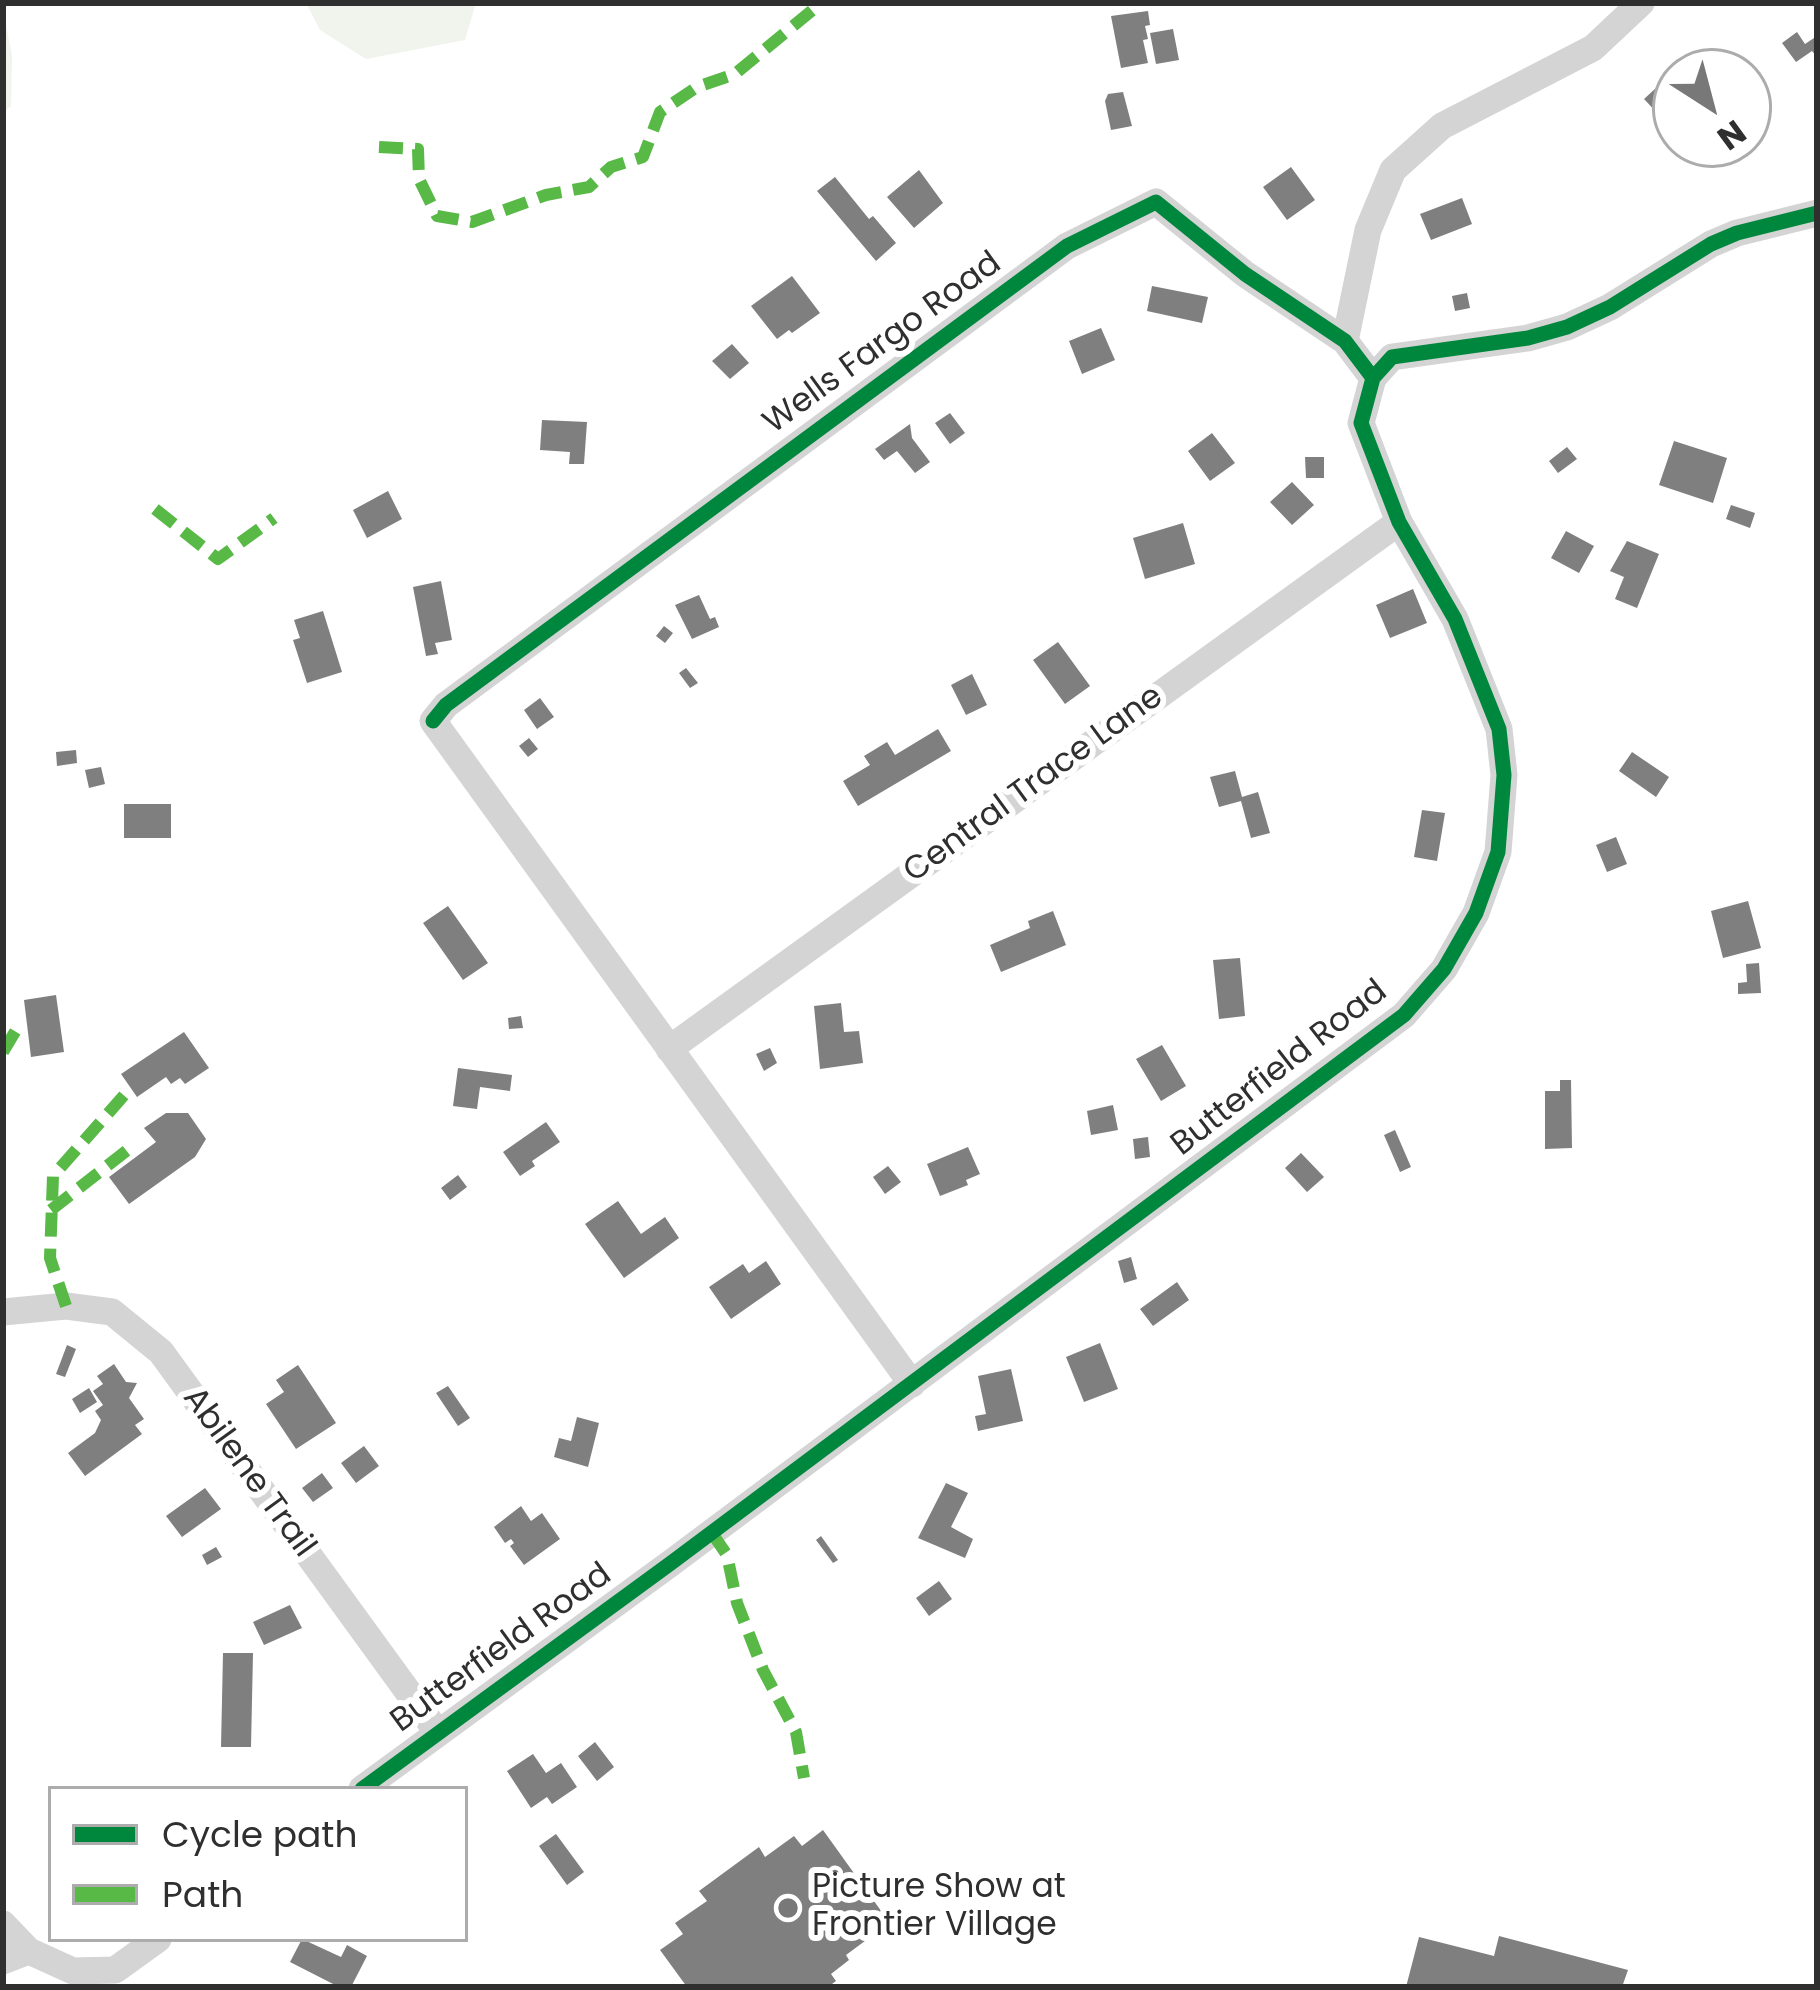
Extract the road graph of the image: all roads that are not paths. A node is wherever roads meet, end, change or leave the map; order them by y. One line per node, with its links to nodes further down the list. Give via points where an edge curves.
1 (1641, 3): 3 (street, via 1592,48 1442,126 1393,170 1368,230)
2 (1817, 213): 4 (street, via 1711,244 1567,327 1392,357)
3 (1345, 341): 4 (street, Wells Fargo Road); 6 (street, Wells Fargo Road, via 1156,202 1067,246 446,705 433,721)
4 (1373, 378): 5 (street, Butterfield Road, via 1361,423)
5 (1399, 522): 6 (street, Central Trace Lane); 8 (street, Butterfield Road, via 1455,619 1498,729 1498,852 1467,931 1404,1015)
6 (669, 1049): 8 (street, Wells Fargo Road)
7 (3, 1312): 9 (street, Abilene Trail, via 112,1312 161,1352)
8 (912, 1384): 9 (street, Butterfield Road)
9 (438, 1733): 10 (street, Butterfield Road)
10 (366, 1786)
11 (3, 1924): 13 (street)
12 (154, 1942): 13 (street, via 115,1970 73,1971)
13 (16, 1956)

